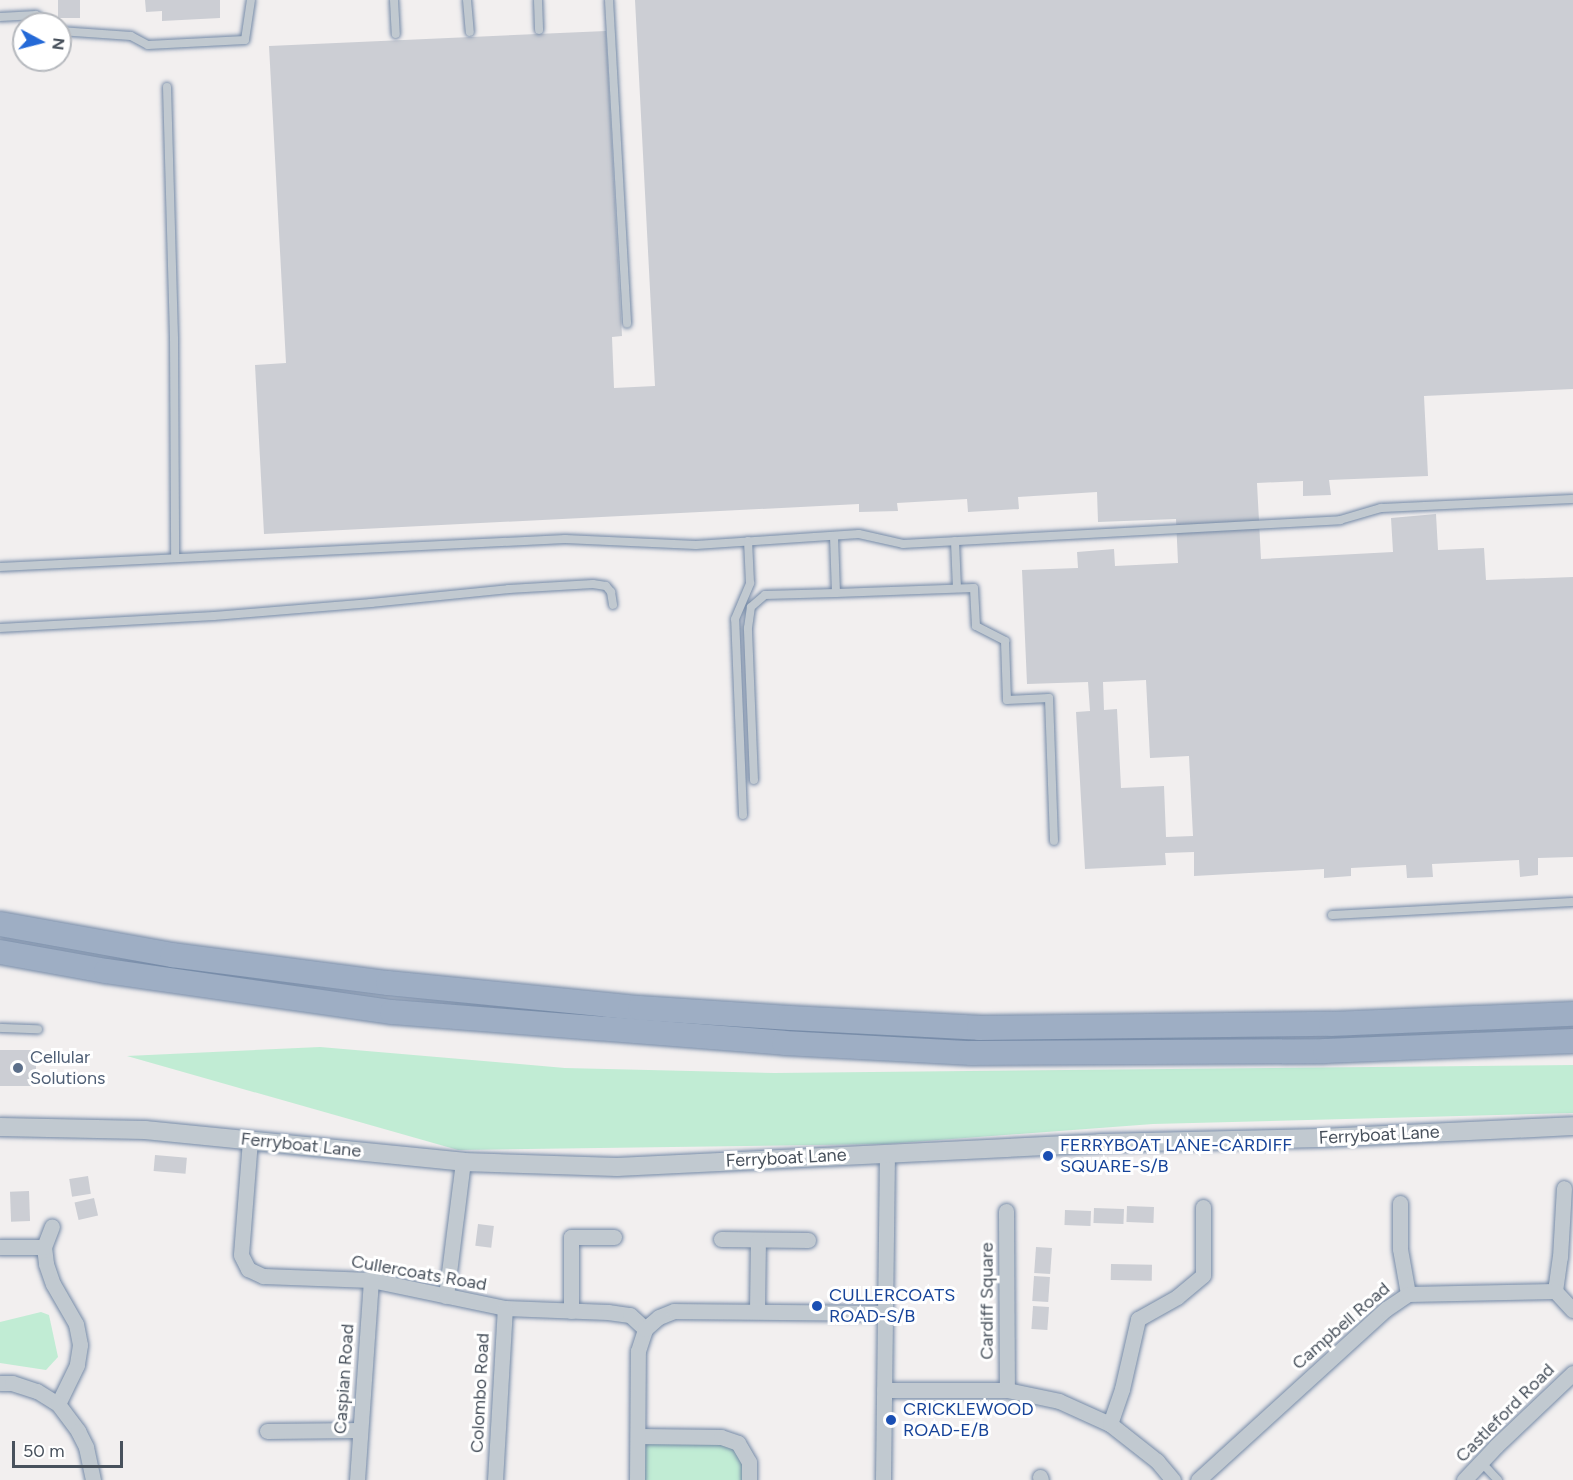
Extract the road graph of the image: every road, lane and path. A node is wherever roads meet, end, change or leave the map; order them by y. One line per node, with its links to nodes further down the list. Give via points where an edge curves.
1 (251, 0): 7 (lane, via 245,40 148,45 131,36)
2 (394, 0): 9 (lane)
3 (467, 0): 8 (lane)
4 (538, 0): 6 (lane)
5 (609, 0): 11 (lane)
6 (539, 30)
7 (72, 32)
8 (470, 32)
9 (396, 34)
10 (167, 87): 16 (lane)
11 (627, 323)
12 (1573, 499): 15 (lane, via 1381,508 1340,520)
13 (834, 536): 14 (lane); 15 (lane, via 860,534 903,544); 19 (lane)
14 (748, 541): 16 (lane, via 662,545 565,539); 23 (lane, via 750,583 735,618)
15 (955, 541): 18 (lane)
16 (175, 558): 17 (lane)
17 (0, 567)
18 (957, 588): 19 (lane); 24 (lane, via 974,588 976,626 1005,641 1007,699 1049,698)
19 (836, 593): 22 (lane, via 765,595 751,608 747,628)
20 (613, 605): 21 (lane, via 606,586 593,584 509,588 214,616)
21 (0, 628)
22 (754, 780)
23 (743, 815)
24 (1054, 842)
25 (1573, 902): 26 (lane)
26 (1332, 915)
27 (0, 924): 29 (highway, via 172,955 388,983 640,1008 814,1019 979,1028 1331,1024)
28 (0, 952): 32 (highway, via 392,1012 784,1043 983,1053 1325,1051)
29 (1573, 1014)
30 (0, 1029): 31 (lane)
31 (38, 1029)
32 (1573, 1041)
33 (1573, 1126): 36 (street, Ferryboat Lane)
34 (0, 1127): 35 (street, Ferryboat Lane, via 146,1130)
35 (250, 1140): 37 (street, Ferryboat Lane); 49 (street, Cullercoats Road, via 241,1255 248,1269 263,1276)
36 (887, 1152): 37 (street, Ferryboat Lane, via 617,1167); 57 (street)
37 (463, 1162): 52 (street)
38 (1564, 1188): 50 (street)
39 (1400, 1203): 51 (street, via 1400,1249)
40 (1203, 1207): 64 (street, via 1203,1275 1177,1297 1138,1319)
41 (1006, 1211): 62 (street, Cardiff Square)
42 (52, 1226): 48 (street)
43 (614, 1237): 56 (street, via 571,1237)
44 (721, 1239): 45 (street)
45 (758, 1240): 46 (street); 54 (street)
46 (808, 1240)
47 (0, 1247): 48 (street)
48 (44, 1247): 63 (street, via 53,1284 76,1324 80,1345 77,1365)
49 (371, 1280): 52 (street, Cullercoats Road); 65 (street, Caspian Road)
50 (1554, 1291): 51 (street, Campbell Road); 55 (street)
51 (1408, 1294): 76 (street, Campbell Road, via 1386,1309)
52 (446, 1296): 53 (street, Cullercoats Road)
53 (505, 1308): 56 (street, Cullercoats Road); 71 (street, Colombo Road)
54 (757, 1310): 57 (street); 58 (street, via 674,1311)
55 (1573, 1310)
56 (571, 1311): 58 (street, Cullercoats Road, via 630,1315)
57 (885, 1313): 61 (street)
58 (645, 1329): 67 (street, via 638,1351)
59 (1573, 1373): 68 (street, Castleford Road)
60 (0, 1383): 63 (street, via 37,1391)
61 (884, 1389): 62 (street); 74 (street)
62 (1007, 1390): 64 (street, via 1059,1401)
63 (58, 1404): 69 (street, via 86,1447)
64 (1110, 1424): 75 (street, via 1157,1461)
65 (359, 1430): 66 (street); 70 (street, Caspian Road)
66 (267, 1431)
67 (638, 1436): 72 (street); 73 (street, via 721,1437 738,1443 748,1462)
68 (1481, 1462): 77 (street, Castleford Road); 78 (lane)
69 (93, 1480)
70 (357, 1480)
71 (495, 1480)
72 (636, 1480)
73 (748, 1480)
74 (883, 1480)
75 (1173, 1480)
76 (1198, 1480)
77 (1464, 1480)
78 (1497, 1480)

